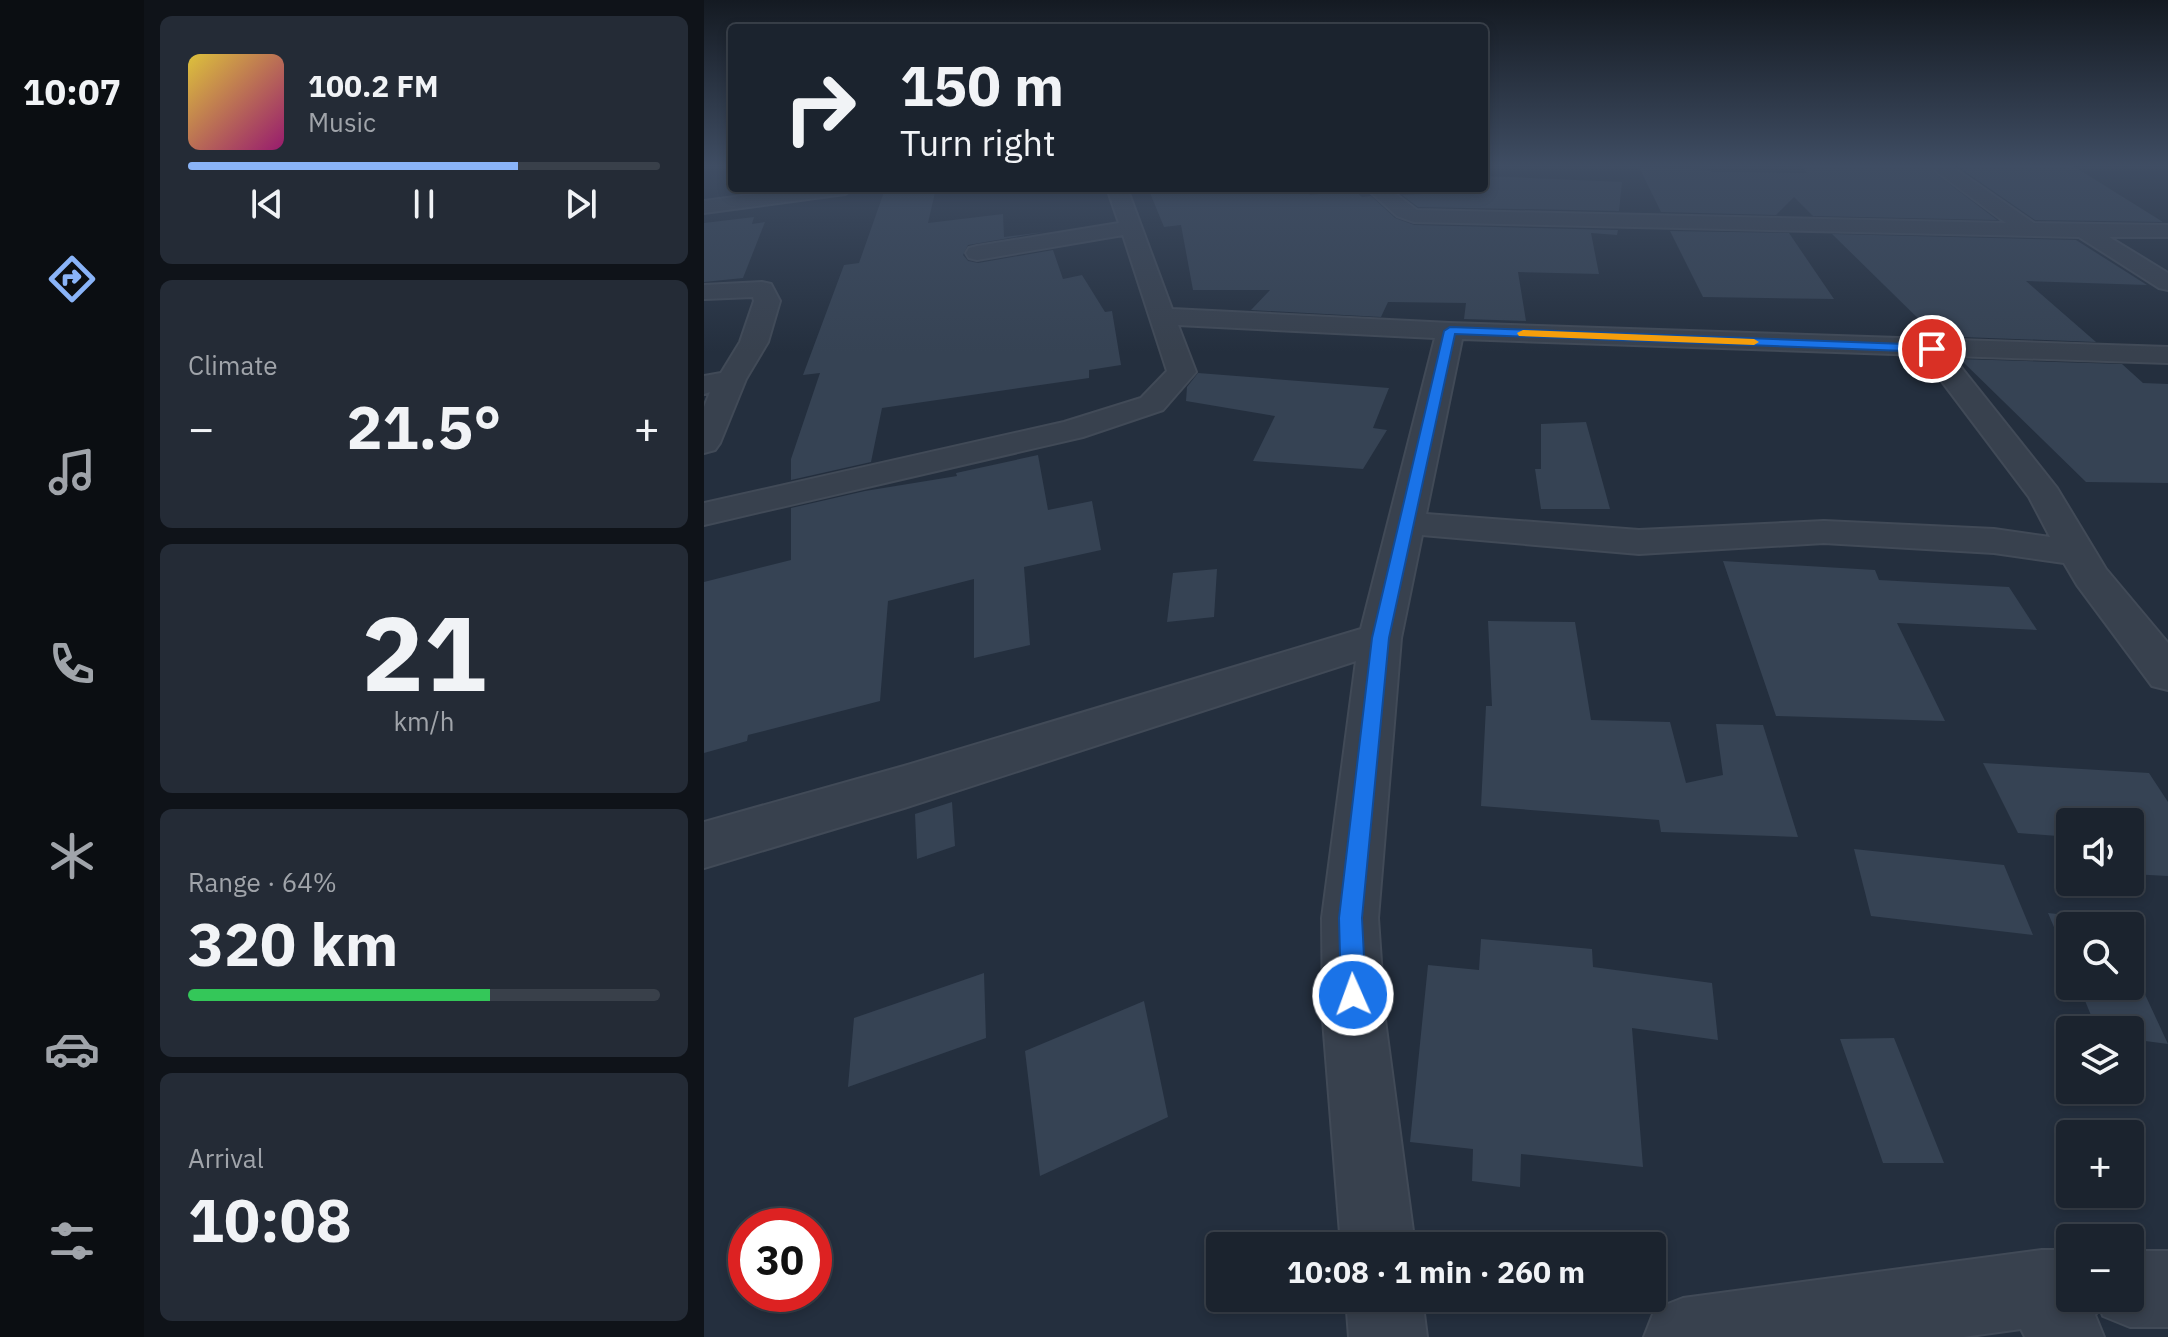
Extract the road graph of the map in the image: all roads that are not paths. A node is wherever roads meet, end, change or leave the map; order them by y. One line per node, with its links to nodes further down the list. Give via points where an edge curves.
1 (1834, 226): 3 (street)
2 (1131, 227): 6 (street); 9 (street)
3 (2027, 228): 4 (street)
4 (2081, 229): 5 (street); 7 (street)
5 (2168, 231)
6 (977, 253)
7 (2168, 283)
8 (704, 292): 13 (street, via 762,289 767,301 754,342)
9 (1162, 316): 10 (street); 15 (street, via 1182,372 1152,404 1072,430)
10 (1450, 331): 11 (street); 16 (street)
11 (1932, 349): 12 (street); 17 (street, via 2045,495)
12 (2168, 355)
13 (718, 382): 14 (street)
14 (704, 443)
15 (704, 514)
16 (1406, 523): 17 (street, via 1639,542 1824,532 1994,541); 18 (street)
17 (2078, 553): 19 (street)
18 (1380, 638): 20 (street); 21 (street, via 1350,918 1354,1020)
19 (2168, 674)
20 (704, 845)
21 (1377, 1232)
22 (2144, 1289): 23 (street)
23 (2168, 1289)
24 (2056, 1304): 27 (street)
25 (1385, 1312): 26 (street)
26 (1388, 1337)
27 (1683, 1337)

